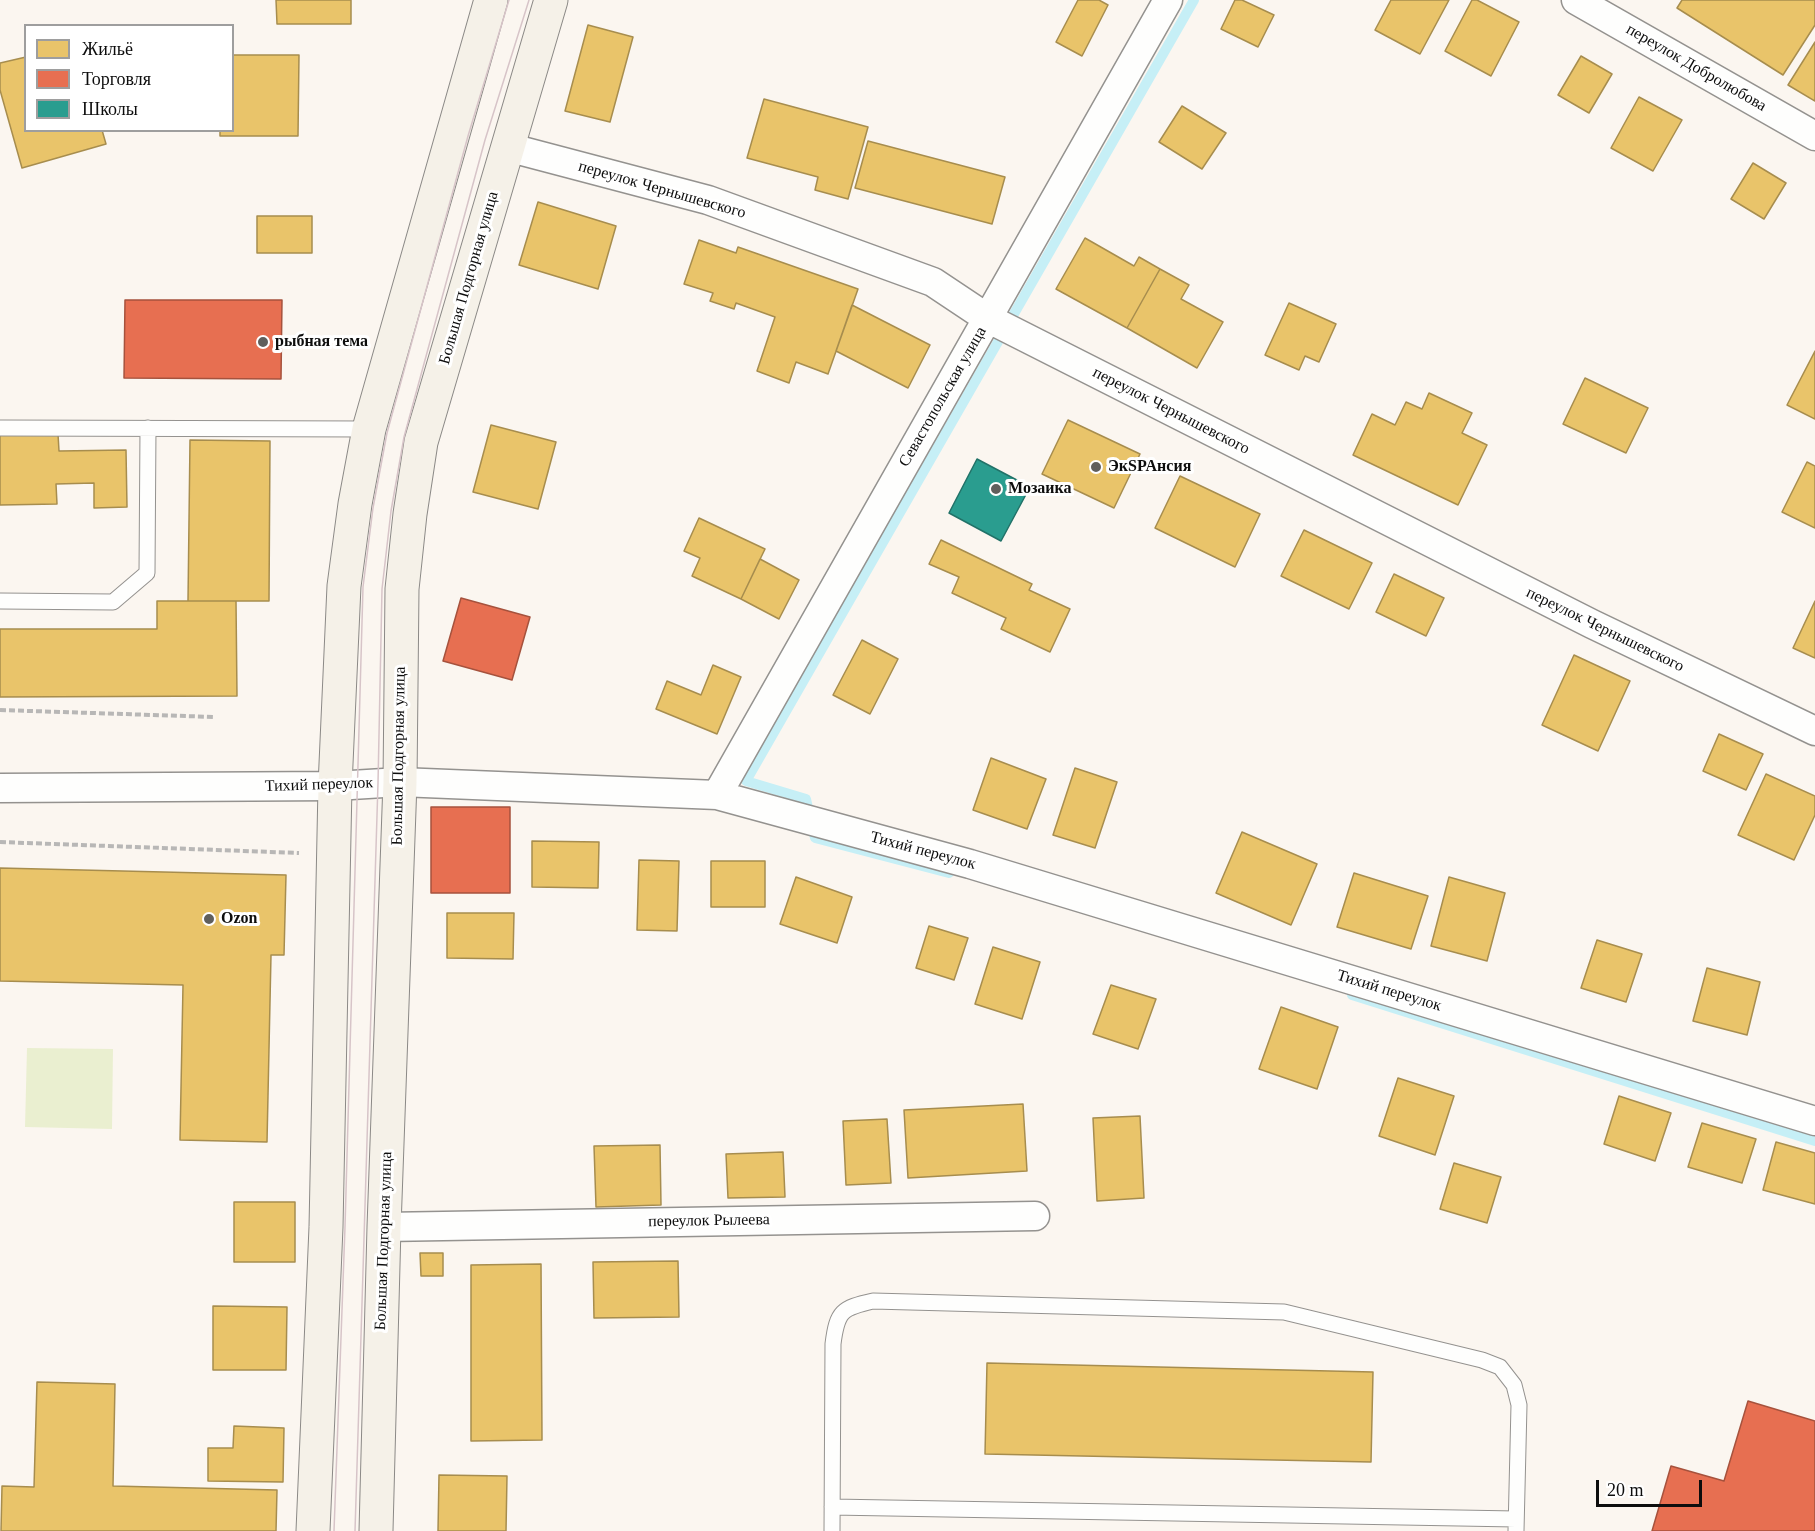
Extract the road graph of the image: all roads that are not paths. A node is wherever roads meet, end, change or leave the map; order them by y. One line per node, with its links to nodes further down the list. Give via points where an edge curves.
1 (491, 0): 10 (main road)
2 (551, 0): 6 (main road, Большая Подгорная улица)
3 (1168, 0): 7 (street, Севастопольская улица)
4 (1576, 0): 5 (street, переулок Добролюбова)
5 (1815, 136)
6 (507, 147): 7 (street, переулок Чернышевского, via 708,200 933,282); 13 (main road, Большая Подгорная улица, via 421,442 402,589)
7 (987, 318): 12 (street, переулок Чернышевского, via 1592,624); 16 (street, Севастопольская улица)
8 (0, 428): 9 (lane)
9 (148, 428): 10 (lane); 11 (lane, via 147,573 113,602)
10 (369, 429): 14 (main road, via 344,586)
11 (0, 601)
12 (1815, 731)
13 (400, 782): 14 (street, Тихий переулок); 16 (street, Тихий переулок); 19 (main road, Большая Подгорная улица)
14 (335, 786): 15 (street, Тихий переулок); 22 (main road, via 326,1227)
15 (0, 788)
16 (717, 795): 17 (street, Тихий переулок, via 970,864)
17 (1815, 1121)
18 (1035, 1216): 19 (street, переулок Рылеева)
19 (384, 1227): 23 (main road, Большая Подгорная улица)
20 (832, 1507): 21 (lane); 21 (lane, via 836,1323 849,1307 873,1301 1284,1312 1482,1360 1500,1367 1514,1385 1519,1406); 24 (lane)
21 (1516, 1525)
22 (313, 1531)
23 (376, 1531)
24 (832, 1531)

